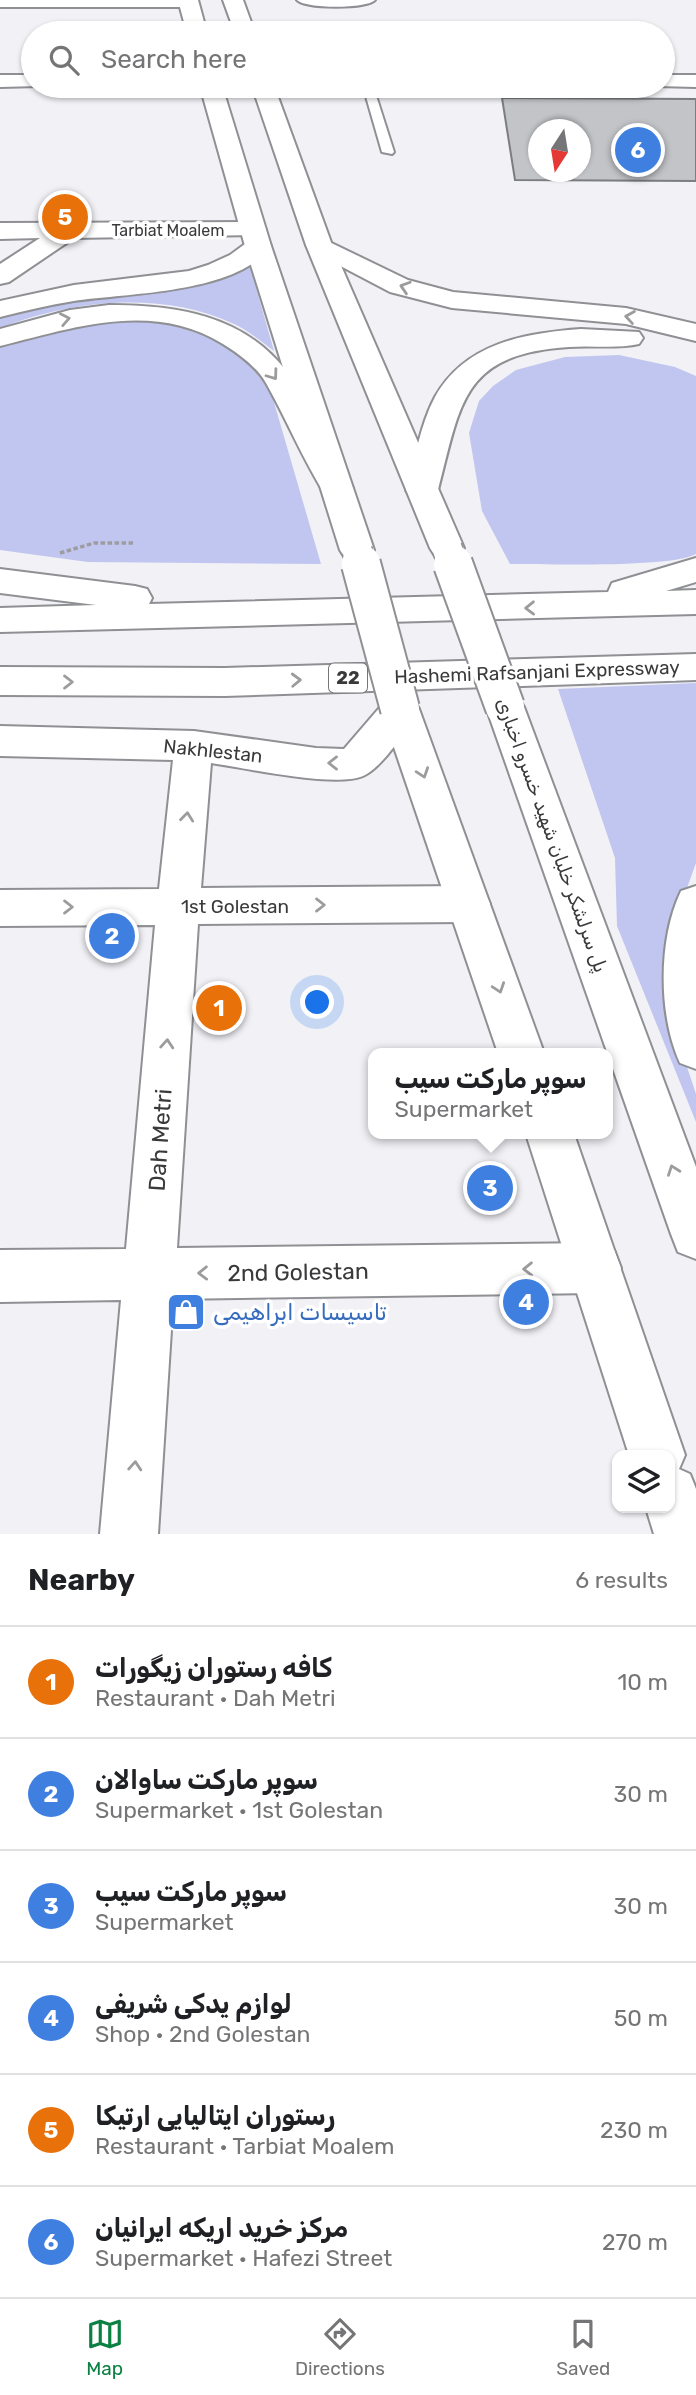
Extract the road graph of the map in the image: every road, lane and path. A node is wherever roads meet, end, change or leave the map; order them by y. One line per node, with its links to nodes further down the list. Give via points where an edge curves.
1 (188, 0): 5 (main road); 6 (main road)
2 (233, 0): 7 (main road)
3 (307, 0): 4 (main road)
4 (365, 0)
5 (0, 1)
6 (194, 21)
7 (241, 21)
8 (0, 81): 9 (main road)
9 (21, 81)
10 (675, 81): 11 (main road)
11 (696, 81)
12 (214, 98): 18 (main road)
13 (266, 98): 19 (main road, پل سرلشکر خلبان شهید خسرو اخباری)
14 (372, 98): 15 (lane)
15 (388, 152)
16 (0, 231): 17 (main road, Tarbiat Moalem)
17 (68, 231): 18 (main road, Tarbiat Moalem); 20 (main road)
18 (255, 238): 21 (main road, via 244,258 202,275); 25 (main road)
19 (319, 245): 22 (main road, one-way to 19, via 626,316 452,300 399,286); 26 (main road, پل سرلشکر خلبان شهید خسرو اخباری)
20 (0, 276)
21 (0, 309)
22 (696, 333)
23 (0, 338): 25 (main road, one-way to 25, via 31,326 100,312 176,317 232,336 276,377)
24 (696, 351): 26 (main road, via 648,339 571,338 506,351 482,361 451,396)
25 (337, 489): 37 (main road, bridge)
26 (422, 490): 47 (main road, پل سرلشکر خلبان شهید خسرو اخباری, one-way to 26, bridge)
27 (135, 543): 28 (path, via 94,542)
28 (58, 554)
29 (696, 570): 32 (main road)
30 (0, 581): 33 (main road)
31 (696, 603): 32 (main road)
32 (566, 607): 33 (main road, one-way to 33)
33 (269, 614): 34 (main road)
34 (0, 620)
35 (696, 667): 36 (main road, Hashemi Rafsanjani Expressway / 22, one-way to 35, via 225,682)
36 (0, 681)
37 (400, 709): 39 (main road, Nakhlestan, one-way to 39, via 353,764); 40 (main road, one-way to 40)
38 (0, 741): 39 (main road, Nakhlestan)
39 (194, 746): 42 (main road, Dah Metri, one-way to 39)
40 (470, 904): 42 (main road, 1st Golestan, one-way to 40); 44 (main road, one-way to 44)
41 (696, 904): 45 (main road, via 687,980)
42 (178, 906): 43 (main road, 1st Golestan, one-way to 42); 49 (main road, Dah Metri, one-way to 42)
43 (0, 908)
44 (520, 1048)
45 (696, 1048)
46 (552, 1139): 48 (main road)
47 (696, 1234)
48 (596, 1268): 49 (main road, 2nd Golestan, one-way to 49); 51 (main road)
49 (150, 1274): 50 (main road, 2nd Golestan); 53 (main road, Dah Metri, one-way to 49)
50 (0, 1276)
51 (655, 1450)
52 (675, 1509): 54 (main road)
53 (129, 1534)
54 (683, 1534)

